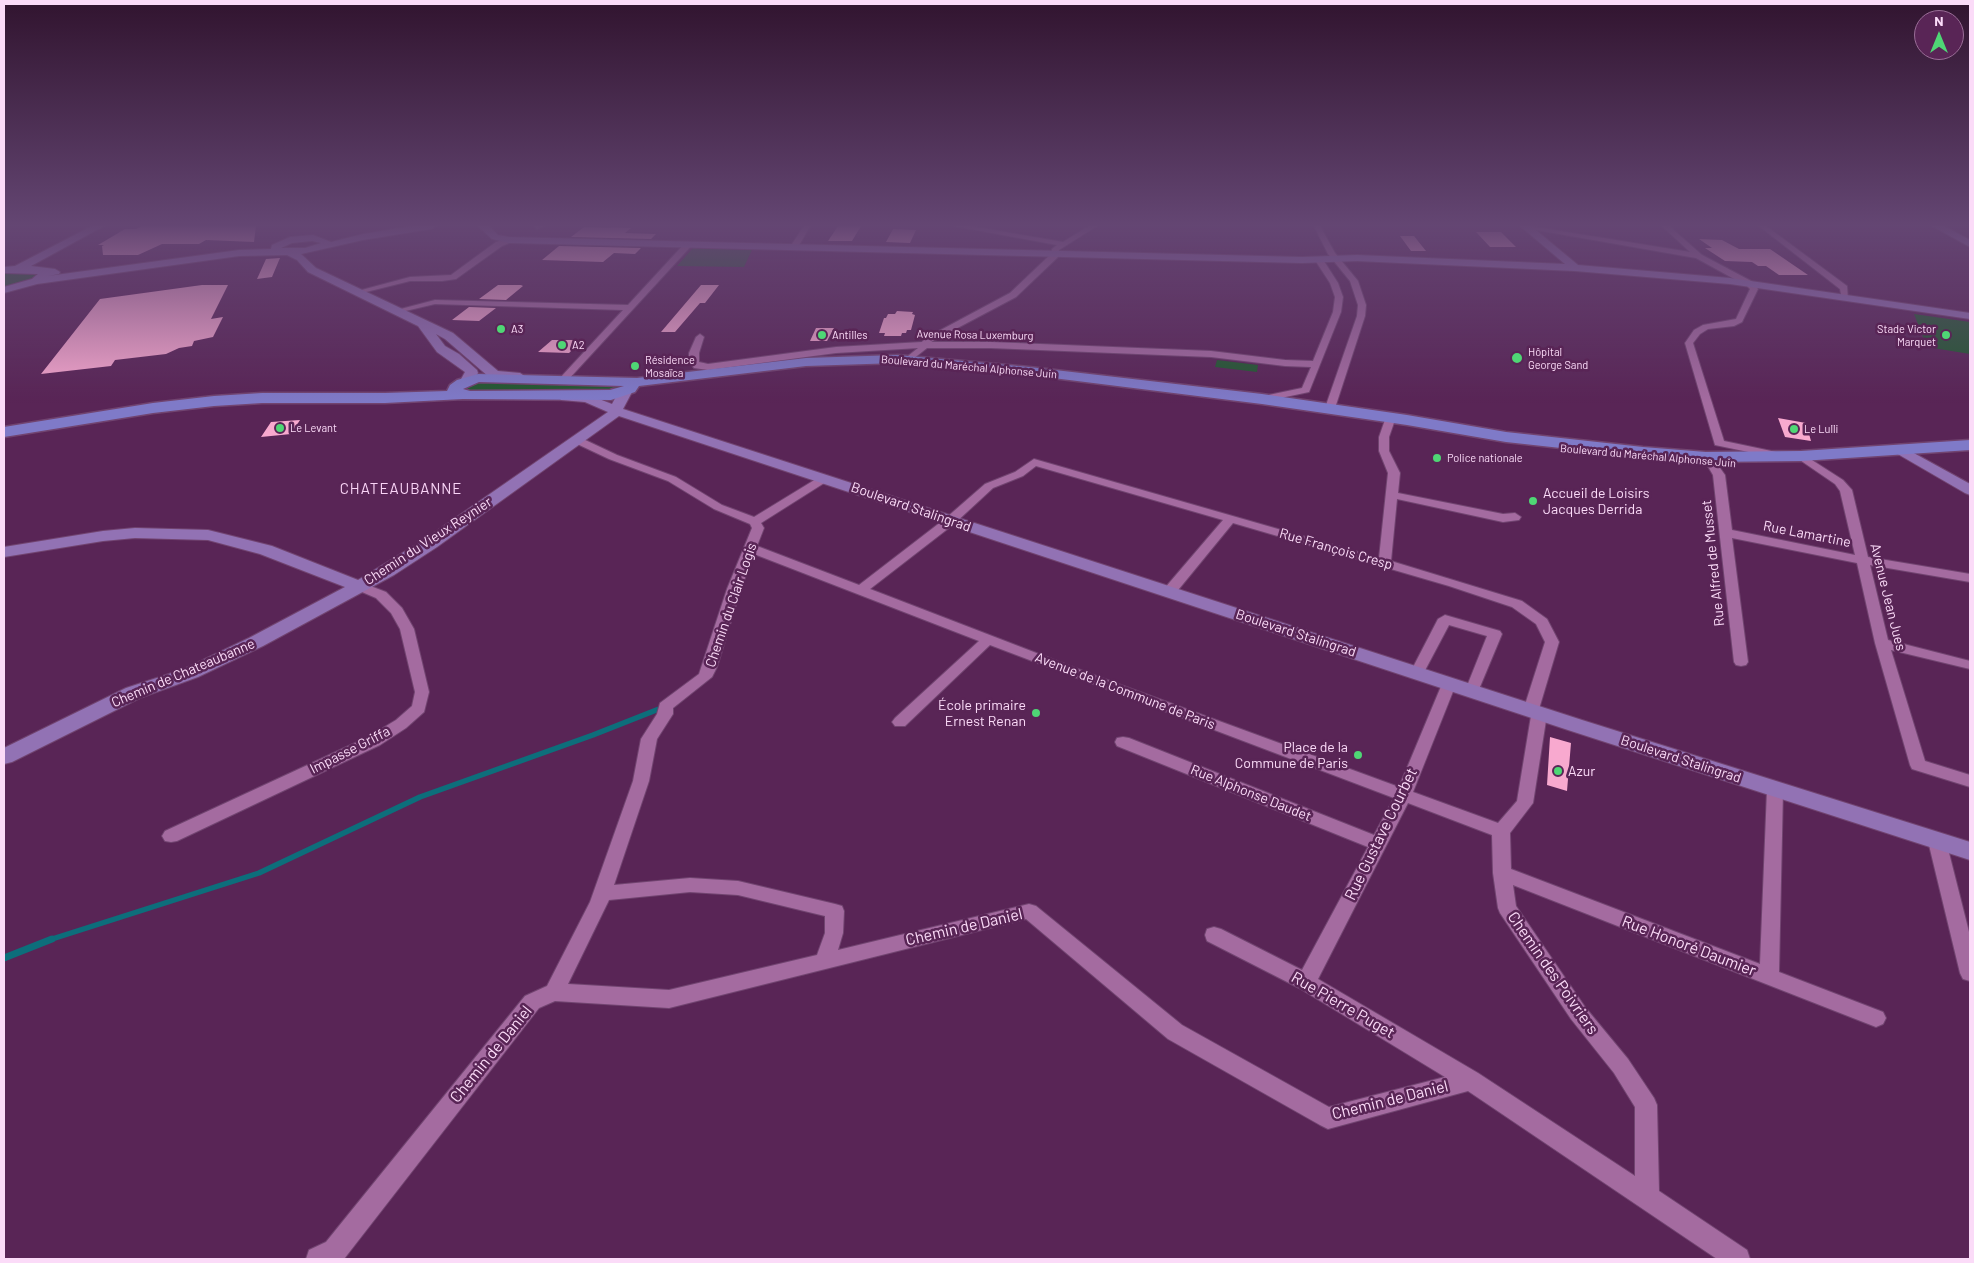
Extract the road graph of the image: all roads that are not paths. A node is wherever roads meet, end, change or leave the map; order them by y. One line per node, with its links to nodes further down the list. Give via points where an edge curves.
1 (344, 285): 10 (street)
2 (386, 285): 10 (street)
3 (651, 285): 12 (street)
4 (1023, 285): 19 (street, via 1013,295 932,339)
5 (1335, 285): 16 (street, via 1339,297)
6 (1355, 285): 17 (street, via 1362,305)
7 (1751, 285): 32 (street, via 1754,289 1739,320 1706,327 1697,332 1689,343)
8 (1756, 285): 11 (street)
9 (1840, 285): 11 (street, via 1844,288)
10 (358, 292): 13 (street)
11 (1845, 298): 14 (street)
12 (630, 308): 13 (street, via 435,302); 22 (street)
13 (397, 311): 15 (street)
14 (1970, 316)
15 (423, 325): 21 (street, via 449,336 494,374); 23 (street, via 441,349 471,370)
16 (1332, 330): 17 (street); 20 (street)
17 (1354, 333): 26 (street)
18 (700, 337): 19 (street, Avenue Rosa Luxemburg, via 694,362 697,366 708,367 836,350)
19 (924, 352): 20 (street, Avenue Rosa Luxemburg, via 1001,345 1211,354); 25 (main road, Boulevard du Maréchal Alphonse Juin, via 908,360 823,361 653,381); 26 (main road, Boulevard du Maréchal Alphonse Juin)
20 (1315, 368): 26 (street)
21 (535, 379): 22 (main road); 23 (main road, via 483,378)
22 (563, 380): 25 (main road)
23 (462, 387): 24 (main road); 29 (main road, via 270,390 220,394); 30 (main road, via 385,398 214,401)
24 (538, 396): 25 (street, Boulevard Stalingrad); 25 (main road)
25 (622, 397): 26 (main road, Boulevard du Maréchal Alphonse Juin, via 808,368 904,365 1289,408); 28 (street, Boulevard Stalingrad); 31 (street, Chemin du Vieux Reynier)
26 (1318, 405): 27 (main road, Boulevard du Maréchal Alphonse Juin)
27 (1390, 420): 38 (main road, Boulevard du Maréchal Alphonse Juin, via 1544,442); 41 (street, via 1384,451 1394,473)
28 (655, 423): 39 (street, Boulevard Stalingrad)
29 (4, 425)
30 (4, 432)
31 (577, 440): 45 (street, via 672,479 718,507); 52 (street, Chemin du Vieux Reynier, via 431,543)
32 (1719, 443): 36 (street); 38 (street)
33 (1970, 445): 35 (main road, Boulevard du Maréchal Alphonse Juin)
34 (1970, 453): 35 (main road, Boulevard du Maréchal Alphonse Juin)
35 (1907, 454): 37 (main road, Boulevard du Maréchal Alphonse Juin); 40 (street)
36 (1782, 456): 37 (main road, Boulevard du Maréchal Alphonse Juin); 38 (main road, Boulevard du Maréchal Alphonse Juin)
37 (1806, 459): 38 (main road, Boulevard du Maréchal Alphonse Juin); 49 (street, Avenue Jean Jues, via 1840,482 1846,490)
38 (1709, 460): 46 (street, Rue Alfred de Musset, via 1720,475)
39 (825, 478): 44 (street, Boulevard Stalingrad); 45 (street)
40 (1970, 490)
41 (1392, 494): 42 (street, via 1503,518); 50 (street)
42 (1515, 517)
43 (1230, 520): 44 (street, Rue François Cresp, via 1034,462 1019,474 989,486); 50 (street, Rue François Cresp); 54 (street)
44 (950, 521): 53 (street); 54 (street, Boulevard Stalingrad)
45 (755, 522): 47 (street, Chemin du Clair Logis, via 758,528)
46 (1727, 533): 49 (street, Rue Lamartine); 57 (street, Rue Alfred de Musset)
47 (751, 548): 53 (street, Avenue de la Commune de Paris); 75 (street, Chemin du Clair Logis, via 705,677 665,706 665,714 649,739 641,781)
48 (4, 552): 52 (street, Chemin du Vieux Reynier, via 135,533 208,536 266,550)
49 (1861, 560): 51 (street, Rue Lamartine); 56 (street, Avenue Jean Jues)
50 (1385, 563): 62 (street, Rue François Cresp, via 1517,604 1542,622 1552,642)
51 (1970, 578)
52 (360, 586): 65 (street, Chemin de Chateaubanne, via 256,642 191,673 133,693); 70 (street, Impasse Griffa, via 381,595 407,629 422,692 419,708 374,741)
53 (861, 590): 55 (street, Avenue de la Commune de Paris)
54 (1169, 592): 59 (street, Boulevard Stalingrad)
55 (989, 639): 63 (street); 68 (street, Avenue de la Commune de Paris)
56 (1882, 642): 58 (street); 66 (street, Avenue Jean Jues, via 1918,765)
57 (1741, 662)
58 (1970, 665)
59 (1417, 673): 60 (street, Boulevard Stalingrad); 61 (street, via 1445,619 1496,634)
60 (1449, 684): 61 (street, Boulevard Stalingrad); 68 (street, Rue Gustave Courbet)
61 (1472, 691): 62 (street, Boulevard Stalingrad)
62 (1535, 712): 67 (street, Boulevard Stalingrad); 69 (street, via 1524,803)
63 (900, 722)
64 (1123, 742): 72 (street, Rue Alphonse Daudet)
65 (4, 757)
66 (1970, 781)
67 (1775, 790): 71 (street, Boulevard Stalingrad); 80 (street)
68 (1403, 796): 69 (street, Avenue de la Commune de Paris); 72 (street, Rue Gustave Courbet)
69 (1501, 831): 74 (street, Chemin des Poivriers)
70 (171, 836)
71 (1937, 841): 73 (street); 77 (street)
72 (1379, 844): 81 (street, Rue Gustave Courbet)
73 (1970, 851)
74 (1502, 873): 80 (street, Rue Honoré Daumier); 85 (street, Chemin des Poivriers, via 1507,908 1578,1013 1622,1066 1646,1105)
75 (602, 893): 78 (street, via 690,885 738,888 835,911 834,933); 82 (street, Chemin du Clair Logis)
76 (1214, 935): 81 (street, Rue Pierre Puget)
77 (1967, 946): 79 (street)
78 (824, 960): 82 (street, Chemin de Daniel, via 669,999); 84 (street, Chemin de Daniel, via 1029,911 1175,1032 1328,1118)
79 (1970, 973)
80 (1769, 977): 83 (street, Rue Honoré Daumier)
81 (1306, 982): 84 (street, Rue Pierre Puget)
82 (554, 992): 86 (street, Chemin de Daniel, via 532,1002 335,1251)
83 (1876, 1018)
84 (1470, 1080): 85 (street)
85 (1647, 1197): 87 (street)
86 (318, 1259)
87 (1738, 1259)

